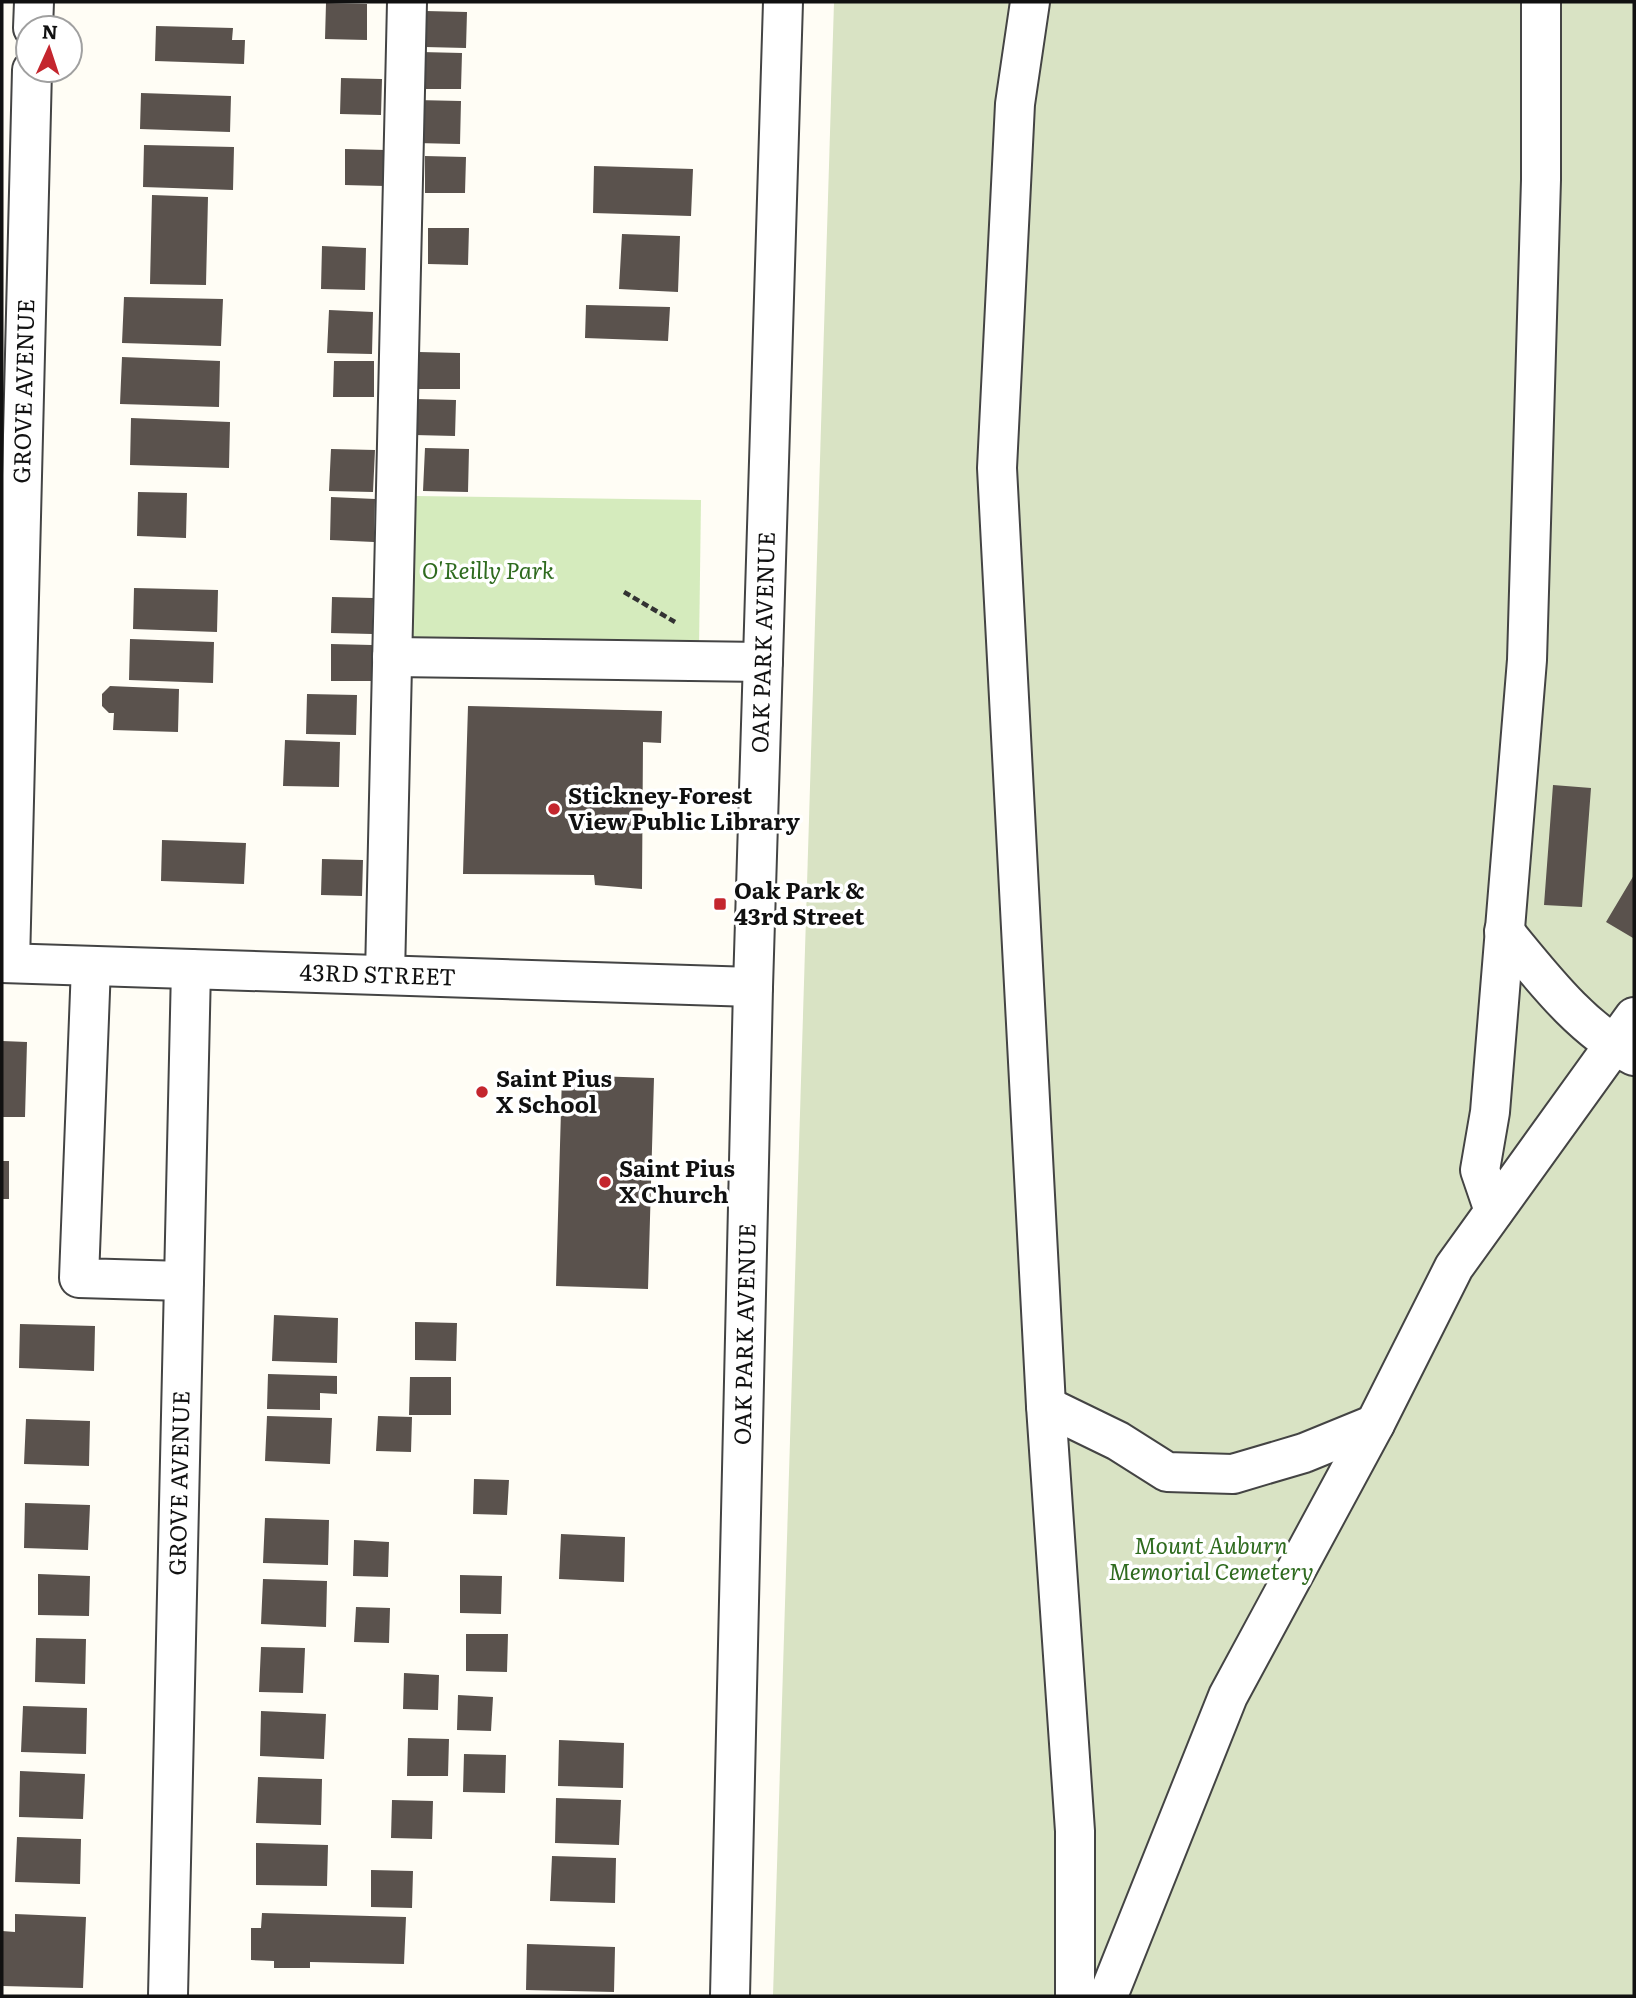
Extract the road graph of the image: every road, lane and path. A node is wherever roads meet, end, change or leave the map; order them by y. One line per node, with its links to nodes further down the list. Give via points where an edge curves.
1 (407, 2): 8 (street)
2 (783, 2): 9 (street, OAK PARK AVENUE)
3 (1030, 2): 19 (street, via 1015,104 998,468)
4 (1541, 2): 10 (street, via 1541,180 1527,660)
5 (32, 84): 11 (street, GROVE AVENUE)
6 (624, 592): 7 (path)
7 (680, 625)
8 (392, 657): 9 (street); 14 (street)
9 (763, 662): 15 (street, OAK PARK AVENUE)
10 (1504, 932): 16 (street, via 1556,994); 17 (street, via 1490,1112 1480,1170)
11 (6, 963): 12 (street, 43RD STREET)
12 (91, 966): 13 (street, 43RD STREET); 18 (street, via 79,1278)
13 (191, 969): 14 (street, 43RD STREET); 18 (street, GROVE AVENUE)
14 (384, 975): 15 (street, 43RD STREET)
15 (753, 987): 22 (street, OAK PARK AVENUE)
16 (1628, 1040): 17 (street)
17 (1494, 1211): 20 (street, via 1454,1267)
18 (184, 1281): 21 (street, GROVE AVENUE)
19 (1046, 1406): 20 (street, via 1118,1441 1167,1472 1233,1474 1304,1453); 23 (street, via 1075,1831)
20 (1375, 1424): 24 (street, via 1228,1696)
21 (168, 1996)
22 (730, 1996)
23 (1075, 1996)
24 (1108, 1996)

